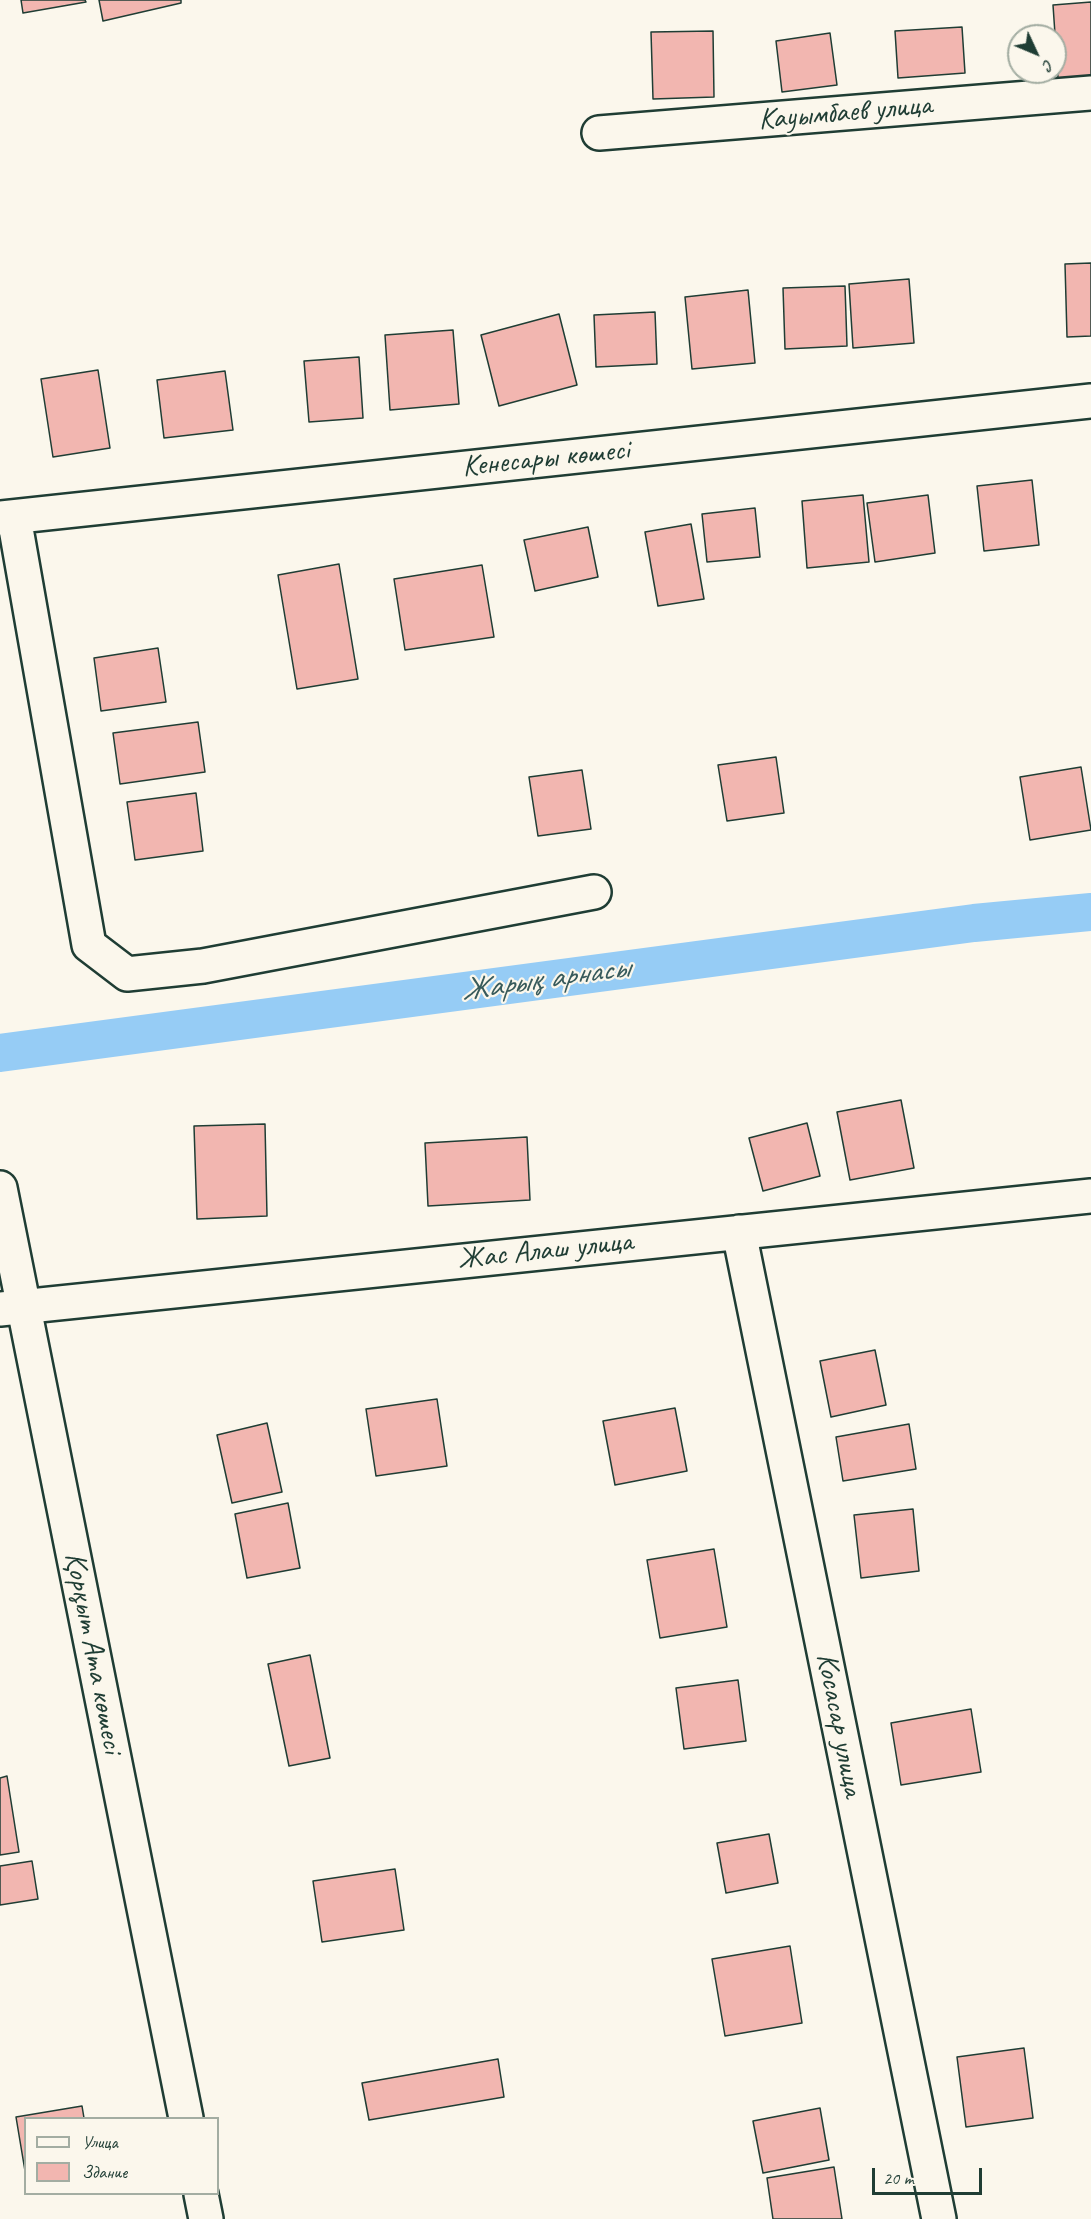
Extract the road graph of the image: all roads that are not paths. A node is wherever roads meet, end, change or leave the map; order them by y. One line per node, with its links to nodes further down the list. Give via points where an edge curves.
1 (1091, 93): 2 (street, Кауымбаев улица)
2 (599, 133)
3 (1091, 401): 4 (street, Кенесары көшесі)
4 (7, 517): 5 (street, via 89,945 127,974 203,966)
5 (594, 892)
6 (0, 1188): 9 (street, Қорқыт Ата көшесі)
7 (1091, 1196): 8 (street, Жас Алаш улица)
8 (739, 1232): 9 (street, Жас Алаш улица); 13 (street, Косасар улица)
9 (11, 1306): 10 (street, Қорқыт Ата көшесі)
10 (186, 2117)
11 (201, 2195): 12 (street)
12 (206, 2219)
13 (939, 2219)

